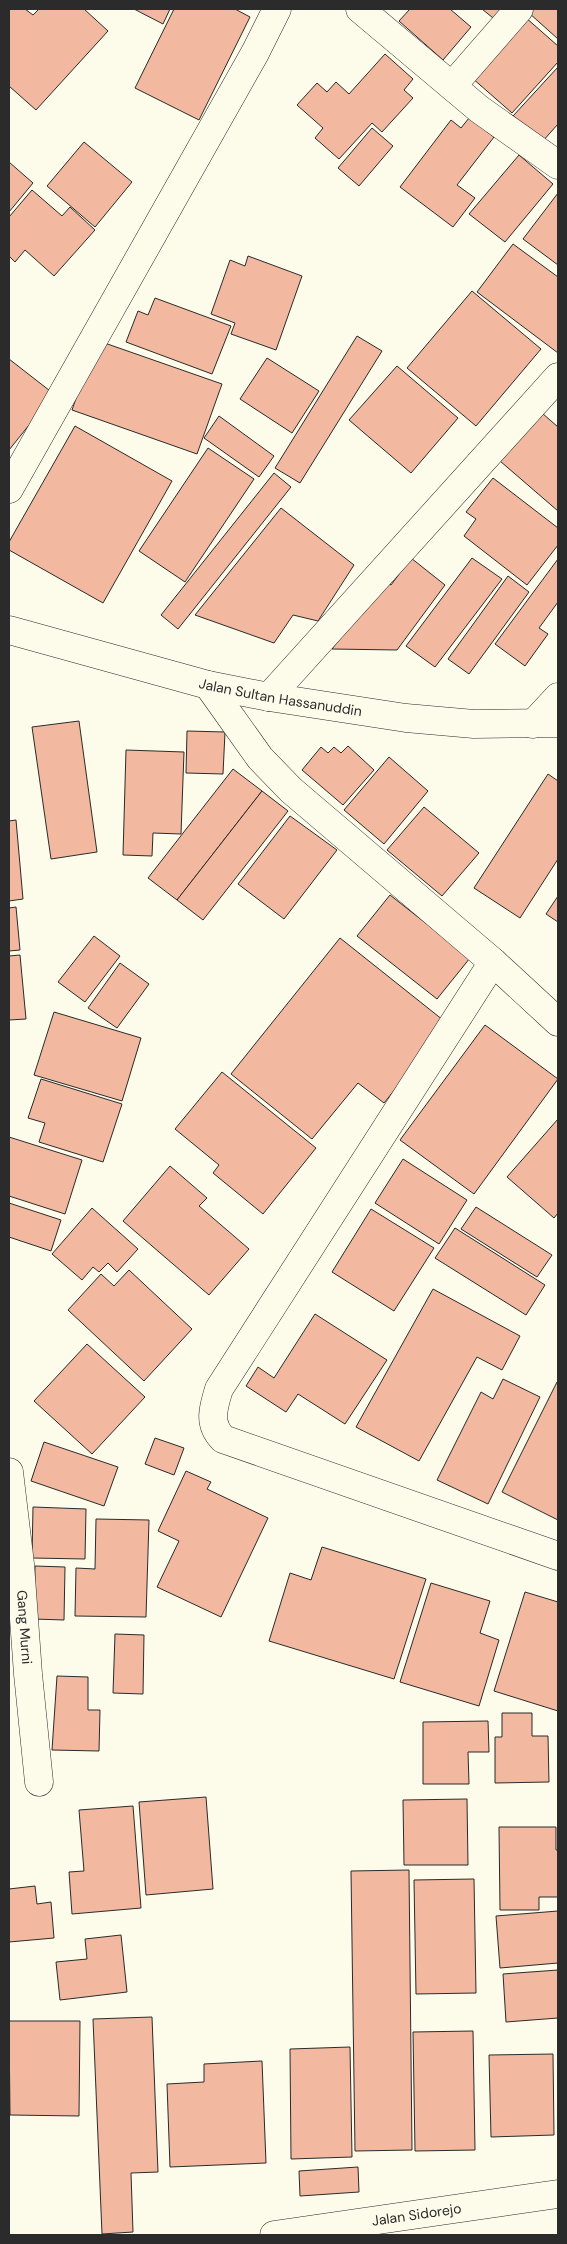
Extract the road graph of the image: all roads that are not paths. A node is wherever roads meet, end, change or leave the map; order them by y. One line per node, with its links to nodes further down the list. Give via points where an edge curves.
1 (278, 9): 7 (street)
2 (360, 9): 4 (street)
3 (519, 9): 4 (street)
4 (452, 86): 5 (street)
5 (558, 165)
6 (558, 377): 10 (street)
7 (9, 489)
8 (9, 630): 9 (street, Jalan Sultan Hassanuddin)
9 (208, 685): 10 (street, Jalan Sultan Hassanuddin); 13 (street, via 260,758 291,790)
10 (269, 697): 12 (street, Jalan Sultan Hassanuddin, via 406,718 474,724)
11 (558, 697): 12 (street)
12 (545, 724)
13 (493, 962): 14 (street); 16 (street, via 219,1389 213,1408 213,1422 215,1431 223,1439)
14 (558, 1022)
15 (9, 1472): 17 (street, Gang Murni)
16 (558, 1556)
17 (39, 1782)
18 (558, 2194): 20 (street, Jalan Sidorejo)
19 (274, 2235): 20 (street, Jalan Sidorejo)
20 (278, 2235)

